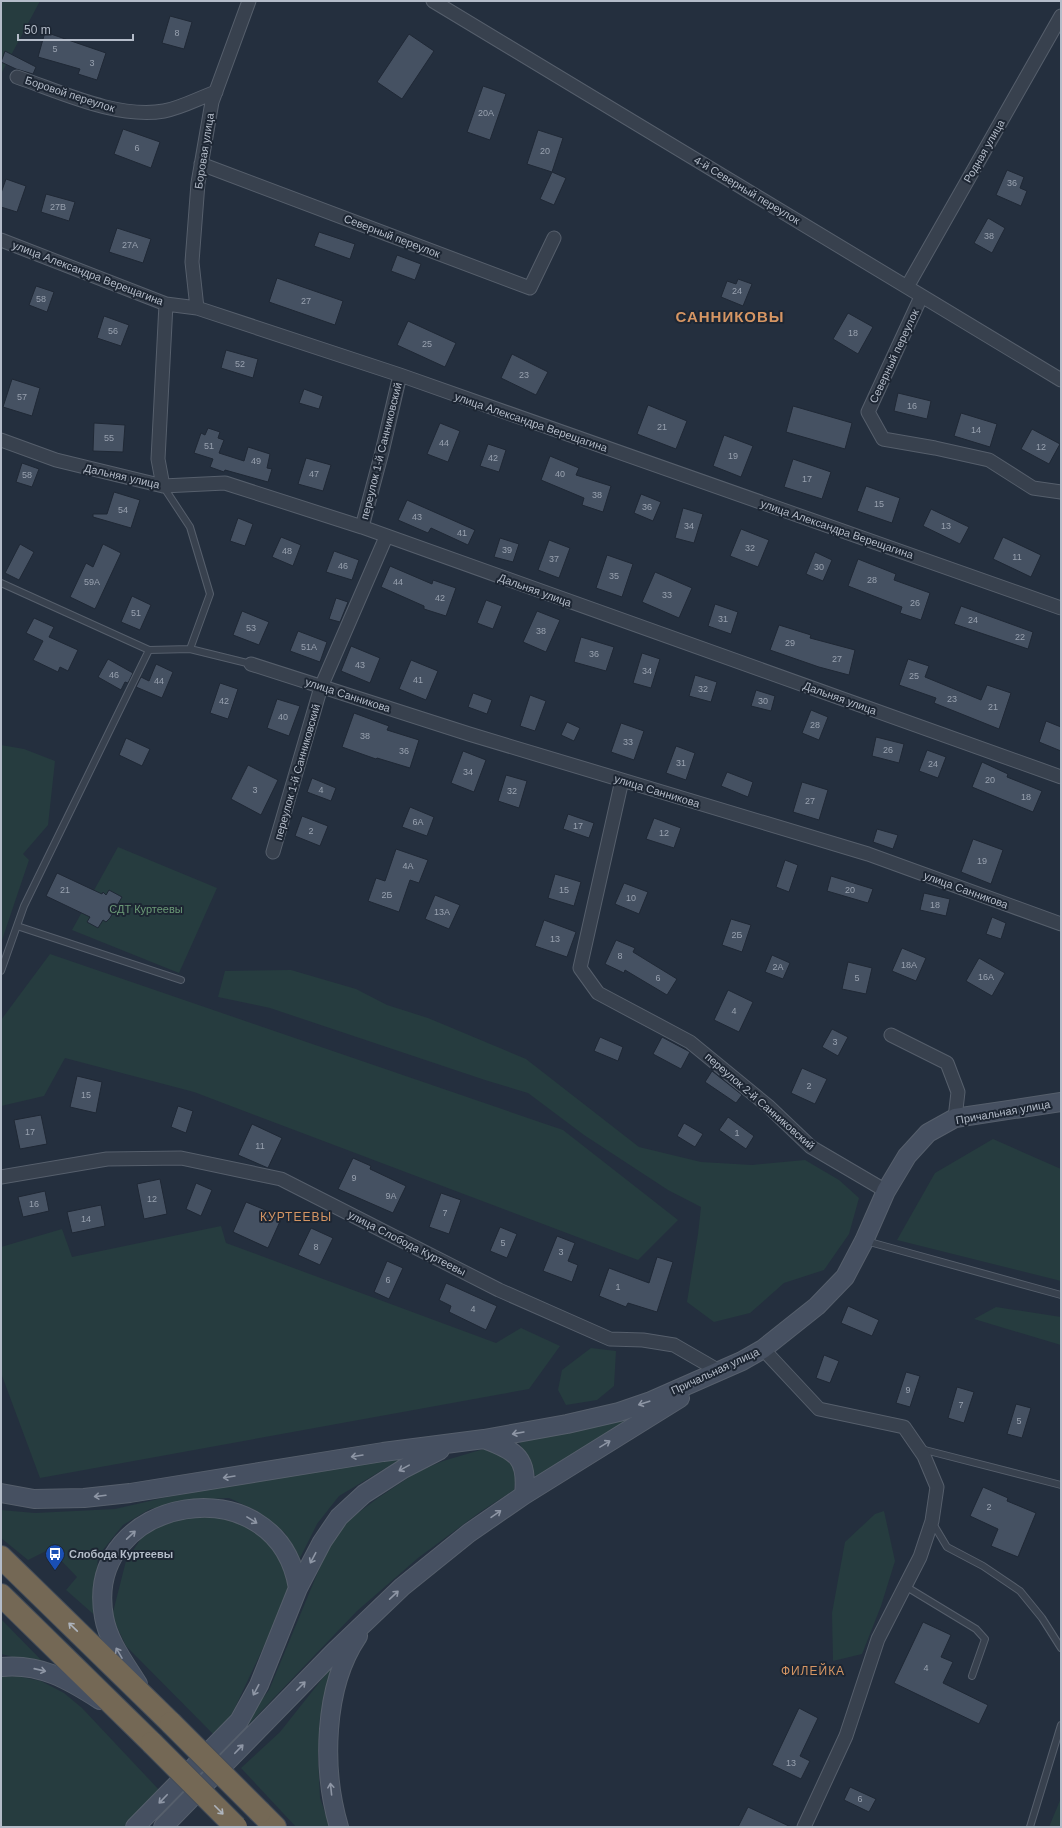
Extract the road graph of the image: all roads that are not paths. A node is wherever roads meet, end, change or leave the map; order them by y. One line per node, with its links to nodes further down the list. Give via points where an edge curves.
1 (249, 1): 5 (street, Боровая улица)
2 (433, 1): 9 (street, 4-й Северный переулок)
3 (1061, 16): 9 (street, Родная улица)
4 (16, 77): 5 (street, Боровой переулок, via 112,109 144,112 164,111)
5 (216, 92): 6 (street, Боровая улица)
6 (201, 164): 7 (street, Северный переулок, via 530,288); 12 (street, Боровая улица, via 192,262)
7 (554, 238)
8 (1, 240): 11 (street, улица Александра Верещагина)
9 (907, 287): 10 (street, 4-й Северный переулок)
10 (921, 297): 14 (street, 4-й Северный переулок); 17 (street, Северный переулок, via 868,412 883,439 989,460 1033,488)
11 (166, 304): 12 (street, улица Александра Верещагина); 16 (street, via 158,458)
12 (198, 308): 13 (street, улица Александра Верещагина)
13 (400, 375): 18 (street, переулок 1-й Санниковский); 21 (street, улица Александра Верещагина)
14 (1061, 380)
15 (1, 440): 16 (street, Дальняя улица, via 56,460)
16 (163, 486): 18 (street, Дальняя улица, via 225,483); 22 (lane, via 190,527 210,594)
17 (1061, 492)
18 (362, 527): 19 (street, Дальняя улица)
19 (386, 537): 25 (street, переулок 1-й Санниковский); 26 (street, Дальняя улица)
20 (1, 583): 23 (lane)
21 (1061, 608)
22 (190, 649): 23 (lane); 24 (lane)
23 (150, 650): 30 (lane)
24 (251, 664): 25 (street, улица Санникова)
25 (321, 687): 27 (street, улица Санникова); 28 (street, переулок 1-й Санниковский)
26 (1061, 777)
27 (622, 780): 29 (street, улица Санникова, via 868,854); 37 (street, переулок 2-й Санниковский, via 580,968 598,993 690,1042 768,1106 811,1147)
28 (273, 852)
29 (1061, 924)
30 (17, 926): 31 (lane); 32 (lane)
31 (1, 971)
32 (180, 980)
33 (892, 1035): 35 (street, via 947,1063 958,1092)
34 (1060, 1104): 35 (street, Причальная улица)
35 (955, 1118): 37 (street, Причальная улица, via 928,1133 907,1156)
36 (1, 1177): 41 (street, улица Слобода Куртеевы, via 107,1159 181,1158 281,1179 499,1290 610,1339 642,1340 674,1346)
37 (886, 1191): 38 (street, Причальная улица)
38 (864, 1241): 39 (lane); 40 (street, Причальная улица, via 844,1277 817,1306)
39 (1061, 1295)
40 (763, 1349): 41 (street, Причальная улица); 44 (street, via 819,1410 904,1427)
41 (719, 1372): 42 (street, Причальная улица, one-way to 42, via 618,1412); 47 (street, one-way to 41)
42 (484, 1439): 43 (street, Причальная улица); 47 (street, via 506,1446 522,1460 526,1478)
43 (451, 1444): 46 (street, Причальная улица, one-way to 46, via 383,1452 130,1493 84,1498 34,1499); 51 (street, one-way to 51, via 403,1469 364,1494 339,1517 322,1542)
44 (919, 1449): 45 (lane); 48 (street, via 937,1487)
45 (1061, 1485)
46 (1, 1493)
47 (524, 1495): 53 (street, one-way to 47, via 469,1533)
48 (932, 1521): 50 (street, via 920,1556); 54 (lane, via 947,1547 983,1566 1020,1591 1042,1618)
49 (1, 1557): 57 (highway, one-way to 49)
50 (905, 1586): 56 (lane, via 976,1629 985,1639); 65 (street, via 878,1638 846,1736)
51 (298, 1588): 57 (street, one-way to 51, via 108,1632 103,1598 104,1580 111,1560 124,1541 143,1524 162,1515 191,1509 230,1511 248,1517 267,1530 282,1545 295,1574); 60 (street, one-way to 60, via 259,1685 239,1722)
52 (1, 1595): 58 (highway)
53 (372, 1614): 61 (street, one-way to 53); 64 (street, one-way to 53, via 330,1790 328,1744 332,1709 345,1662 355,1640)
54 (1061, 1648)
55 (1, 1667): 58 (street, one-way to 58, via 28,1667 67,1679)
56 (972, 1676)
57 (146, 1699): 63 (highway, bridge)
58 (128, 1718): 62 (highway, one-way to 62, bridge)
59 (1061, 1725): 66 (lane)
60 (135, 1827)
61 (164, 1827)
62 (236, 1827)
63 (275, 1827)
64 (338, 1827)
65 (804, 1827)
66 (1030, 1827)

